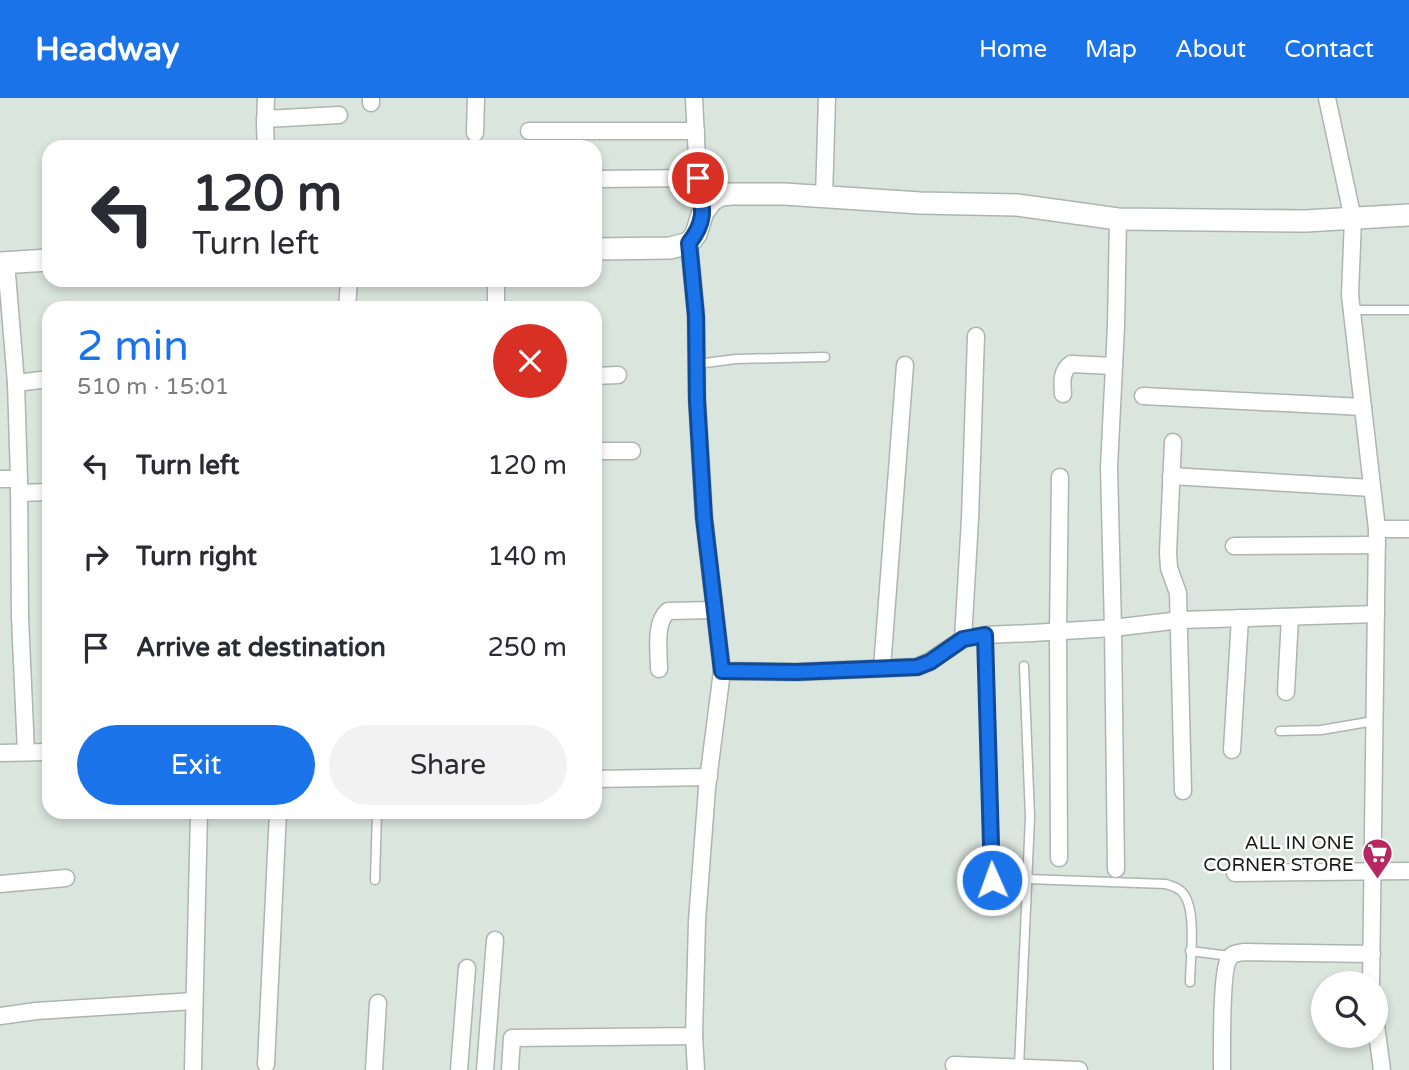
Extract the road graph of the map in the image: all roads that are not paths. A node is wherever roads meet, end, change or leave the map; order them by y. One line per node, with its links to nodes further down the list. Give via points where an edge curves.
1 (266, 98): 7 (street)
2 (476, 98): 10 (street)
3 (694, 98): 9 (street)
4 (827, 98): 14 (street)
5 (1327, 98): 18 (street)
6 (339, 115): 7 (street)
7 (265, 119): 11 (street)
8 (529, 131): 9 (street)
9 (696, 131): 12 (street)
10 (475, 133)
11 (266, 140)
12 (698, 178): 13 (street); 15 (street)
13 (602, 179)
14 (824, 197): 15 (main road, via 721,195); 17 (main road, via 1017,205)
15 (703, 212): 19 (main road)
16 (1409, 215): 18 (main road)
17 (1118, 219): 18 (main road); 29 (street)
18 (1353, 219): 23 (street)
19 (689, 243): 20 (main road, via 670,248); 27 (street)
20 (602, 249)
21 (42, 260): 22 (main road)
22 (3, 262): 33 (street)
23 (1352, 310): 24 (lane); 37 (street)
24 (1409, 310)
25 (976, 336): 58 (street)
26 (825, 357): 27 (lane)
27 (697, 363): 50 (street, via 704,518)
28 (905, 365): 60 (street)
29 (1114, 366): 34 (street, via 1071,364 1062,378); 55 (street, via 1109,467)
30 (618, 375): 31 (street)
31 (602, 376)
32 (42, 380): 33 (street)
33 (16, 383): 36 (street)
34 (1063, 394)
35 (1143, 396): 37 (street)
36 (8, 402): 44 (street)
37 (1363, 407): 45 (street)
38 (1173, 442): 41 (street)
39 (602, 451): 40 (street)
40 (632, 451)
41 (1171, 476): 45 (street); 54 (street, via 1168,553)
42 (1060, 477): 56 (street)
43 (0, 479): 44 (street)
44 (19, 486): 46 (street); 67 (street)
45 (1372, 488): 48 (street)
46 (42, 491)
47 (1409, 529): 48 (street)
48 (1377, 537): 49 (street); 51 (street)
49 (1234, 547)
50 (714, 610): 61 (street, via 668,611 662,616); 62 (street)
51 (1376, 614): 52 (street); 64 (street)
52 (1290, 617): 53 (street); 63 (street)
53 (1240, 618): 54 (street); 66 (street)
54 (1180, 620): 55 (street); 72 (street)
55 (1113, 628): 56 (street); 77 (street)
56 (1058, 632): 57 (street); 76 (street)
57 (985, 635): 58 (street); 84 (lane)
58 (963, 639): 60 (street, via 917,667)
59 (1024, 667): 82 (lane, via 1030,817)
60 (882, 668): 62 (street)
61 (659, 669)
62 (722, 671): 70 (street)
63 (1286, 692)
64 (1374, 721): 65 (lane); 79 (street)
65 (1280, 732)
66 (1232, 750)
67 (26, 752): 68 (street); 69 (street)
68 (42, 752)
69 (0, 753)
70 (709, 777): 71 (street); 96 (street, via 697,921)
71 (602, 779)
72 (1183, 791)
73 (199, 819): 93 (street)
74 (278, 819): 98 (street)
75 (377, 819): 83 (lane)
76 (1059, 858)
77 (1116, 869)
78 (1409, 871): 79 (street)
79 (1373, 872): 80 (street); 88 (street)
80 (1235, 873)
81 (66, 878): 85 (street)
82 (1027, 879): 87 (lane, via 1166,884 1180,889 1191,918); 100 (lane)
83 (375, 880)
84 (992, 880)
85 (0, 884)
86 (495, 940): 104 (street)
87 (1191, 951): 89 (lane); 92 (lane)
88 (1372, 954): 89 (street, via 1244,952); 91 (street)
89 (1230, 956): 109 (street)
90 (467, 968): 103 (street)
91 (1371, 971)
92 (1189, 982)
93 (194, 1001): 95 (street); 101 (street)
94 (378, 1003): 102 (street)
95 (0, 1016)
96 (694, 1036): 105 (street, via 512,1038); 106 (street)
97 (1379, 1048): 110 (street)
98 (266, 1063)
99 (954, 1065): 100 (street)
100 (1019, 1067): 107 (street)
101 (192, 1069)
102 (374, 1070)
103 (459, 1070)
104 (485, 1070)
105 (510, 1070)
106 (696, 1070)
107 (1068, 1070): 108 (street)
108 (1079, 1070)
109 (1222, 1070)
110 (1382, 1070)

